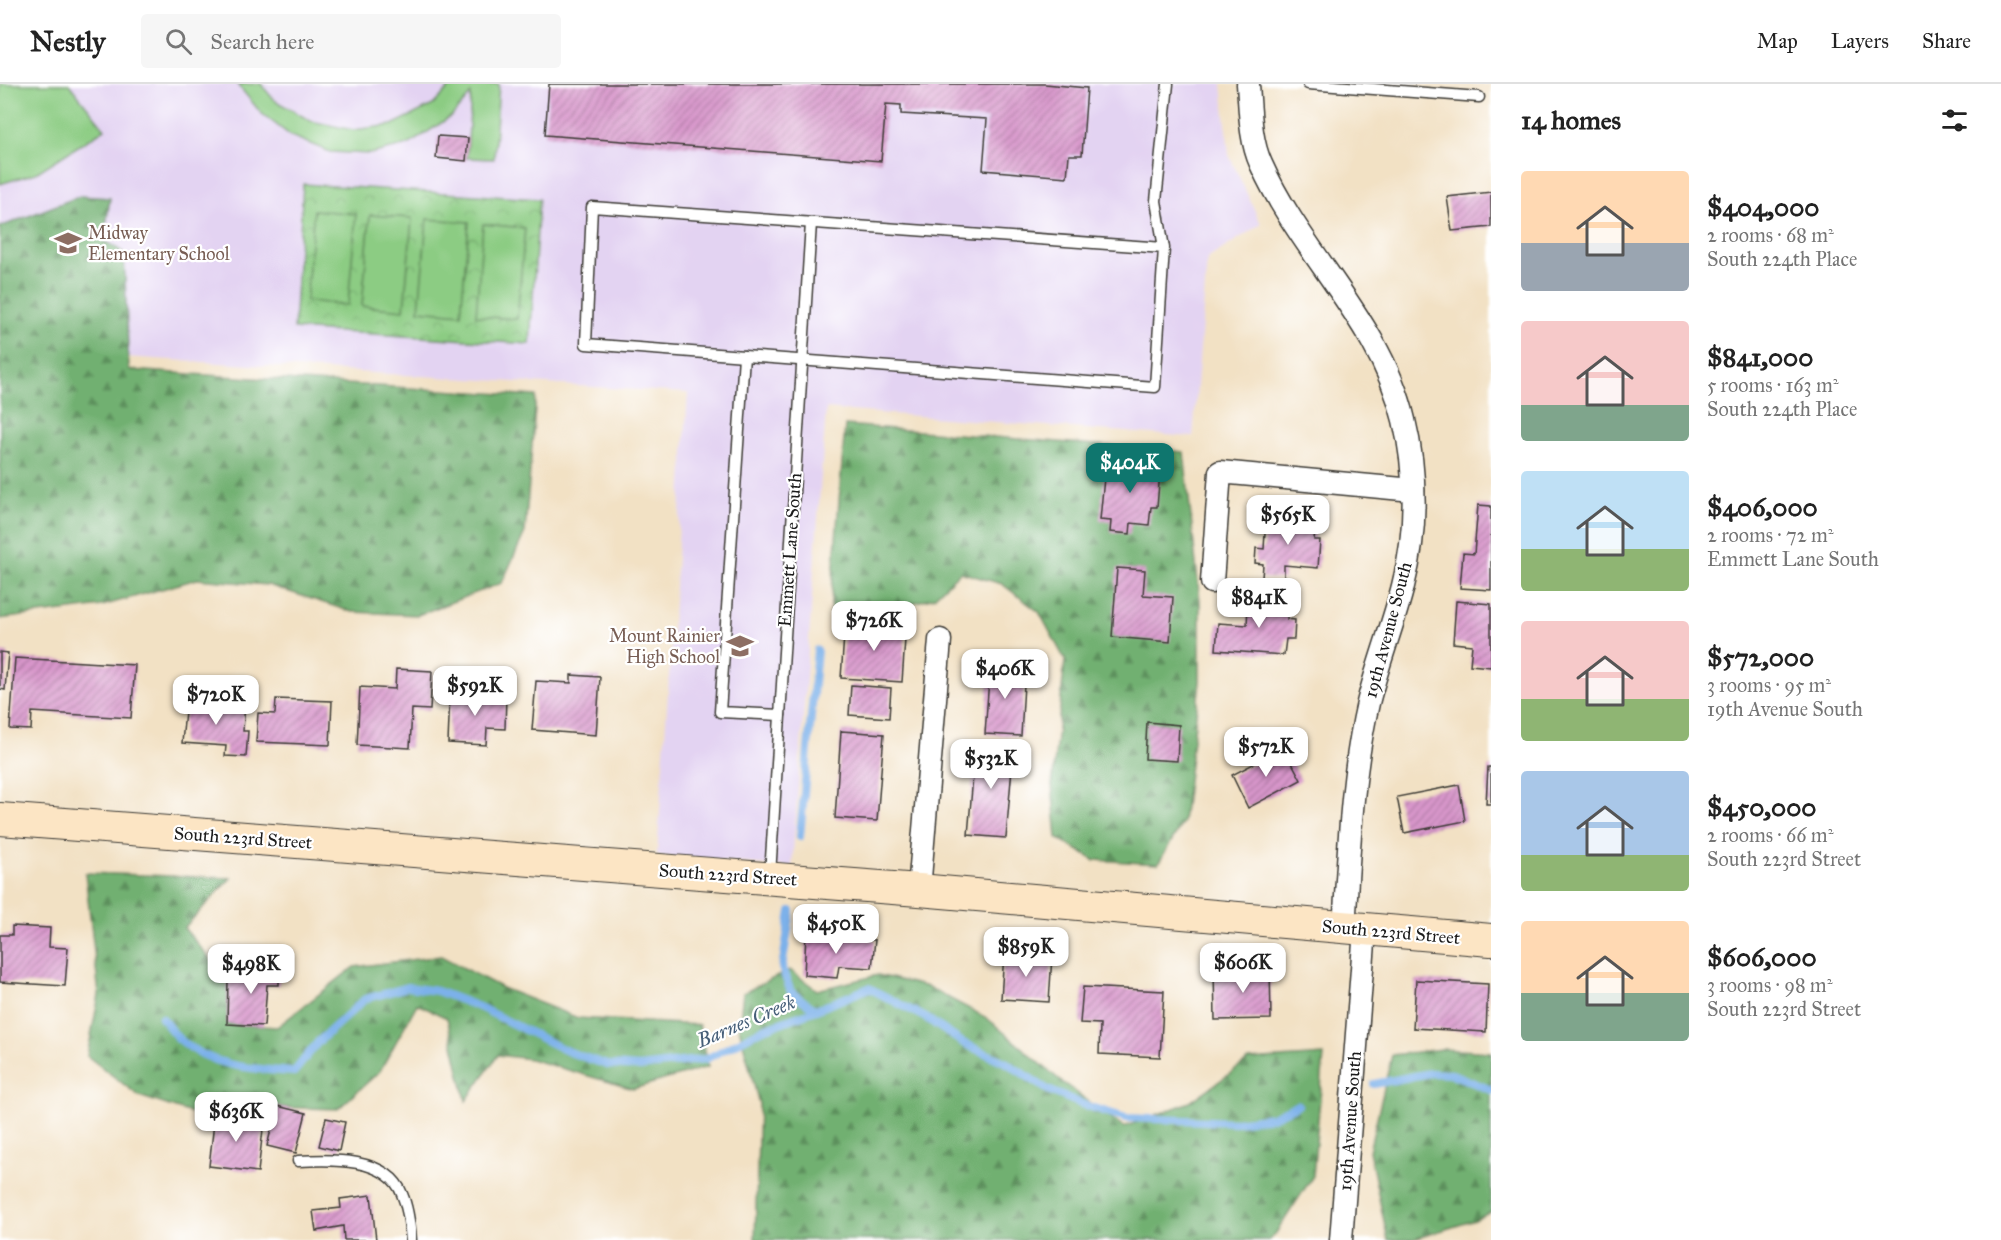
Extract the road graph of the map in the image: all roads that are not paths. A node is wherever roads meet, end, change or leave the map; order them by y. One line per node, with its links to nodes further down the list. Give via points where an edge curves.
1 (1168, 84): 6 (lane, via 1156,201)
2 (1248, 84): 9 (street, 19th Avenue South, via 1251,124 1260,162 1291,222 1357,316 1389,373 1404,419)
3 (1308, 84): 4 (lane)
4 (1479, 97)
5 (811, 222): 6 (lane); 7 (lane, via 592,207 586,344); 8 (lane, Emmett Lane South)
6 (1164, 248): 8 (lane, via 1155,387)
7 (744, 356): 8 (lane); 12 (lane, via 720,712)
8 (802, 360): 12 (lane, Emmett Lane South)
9 (1413, 490): 10 (street, via 1220,472); 16 (street, 19th Avenue South, via 1404,584 1368,703 1358,761 1352,807)
10 (1212, 582)
11 (940, 640): 15 (street)
12 (780, 715): 14 (lane, Emmett Lane South)
13 (0, 819): 14 (street, South 223rd Street)
14 (770, 878): 15 (street, South 223rd Street)
15 (919, 890): 16 (street, South 223rd Street)
16 (1354, 929): 17 (street, South 223rd Street); 20 (street, 19th Avenue South)
17 (1491, 940)
18 (298, 1161): 19 (lane, via 333,1159 377,1168 390,1175 402,1193)
19 (411, 1240)
20 (1341, 1240)

